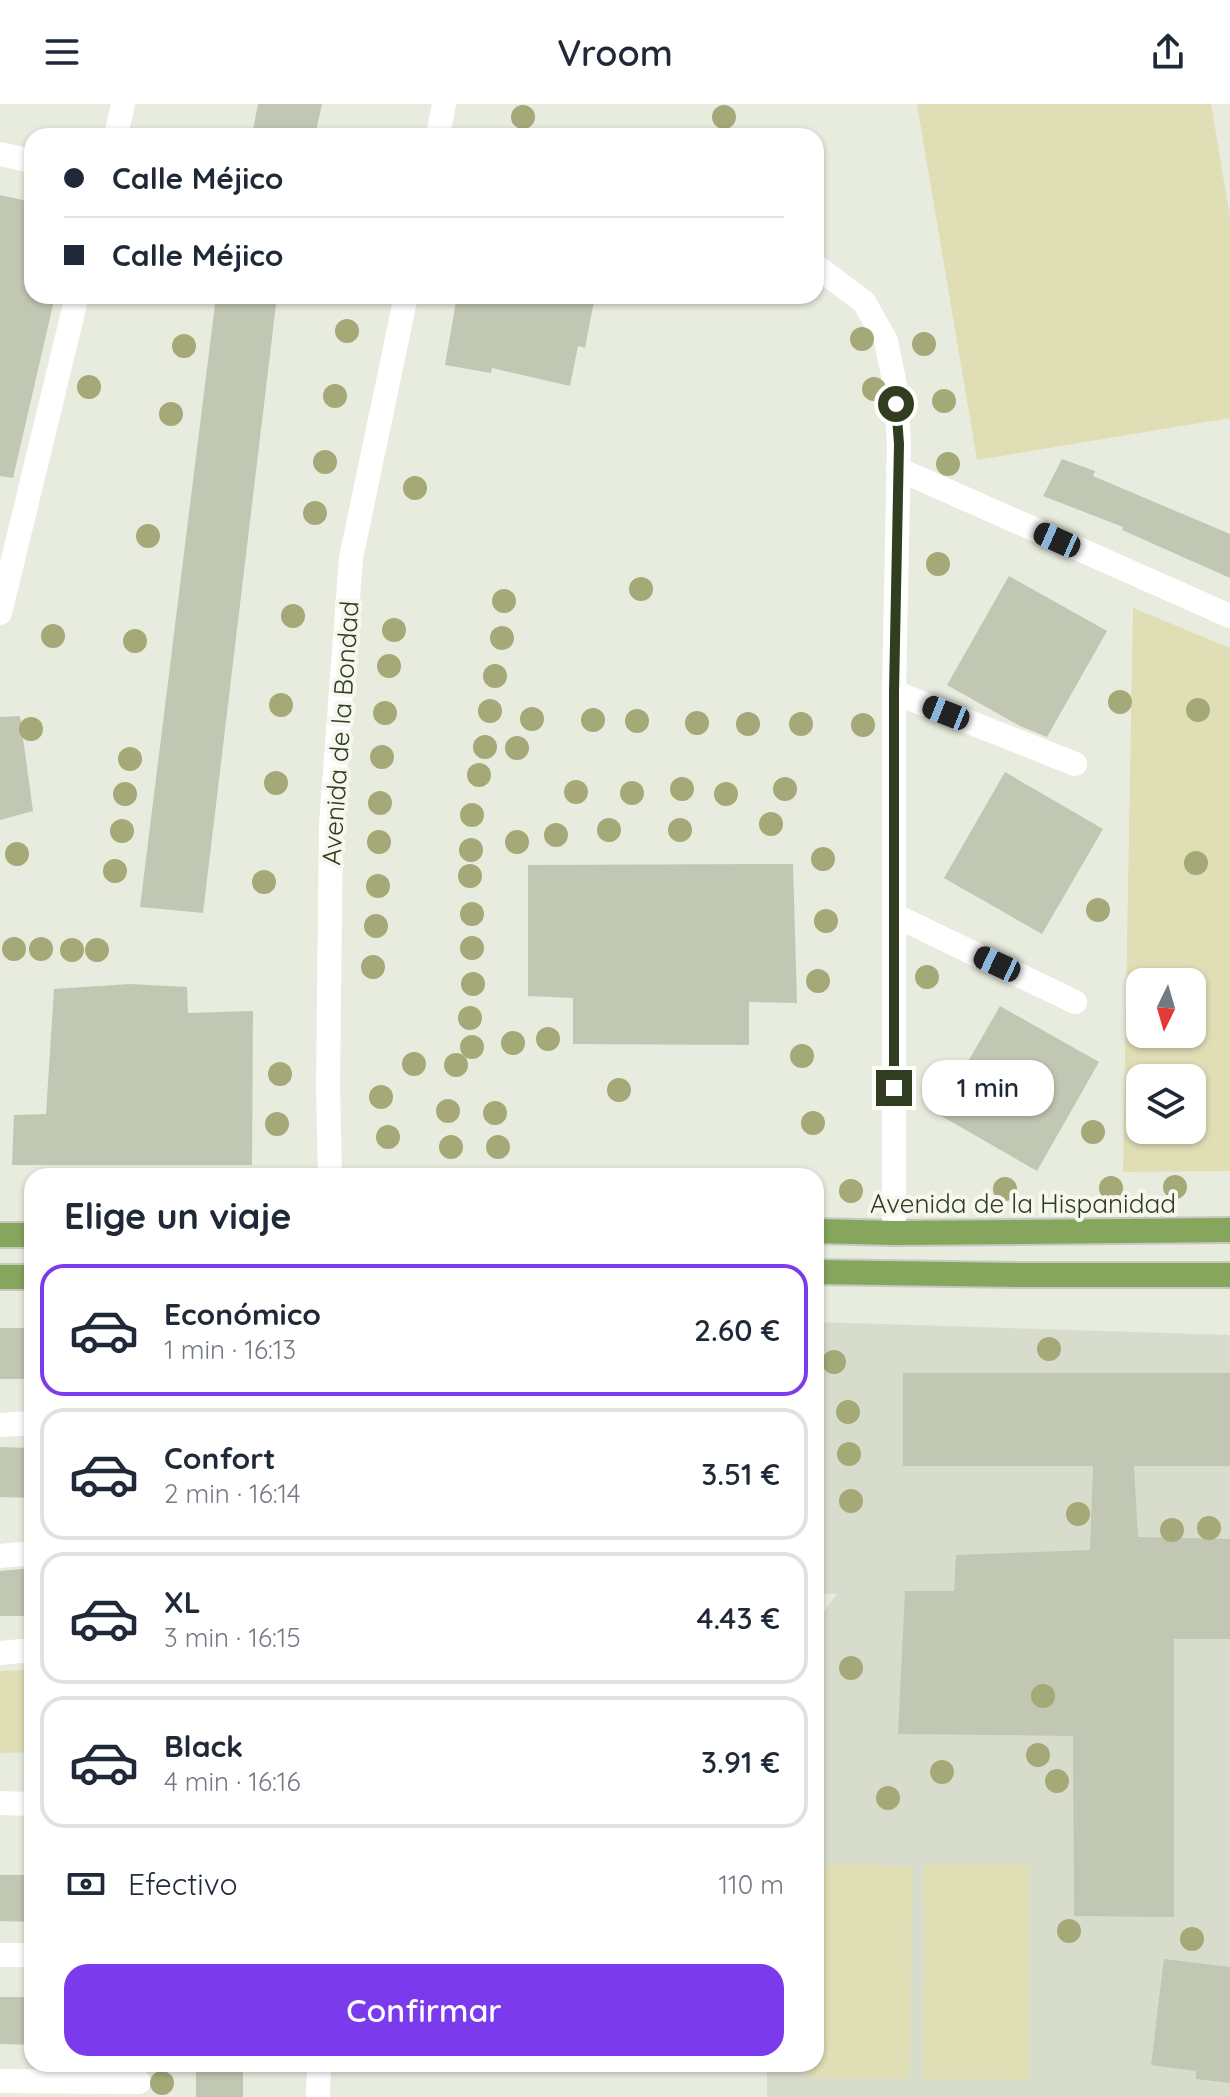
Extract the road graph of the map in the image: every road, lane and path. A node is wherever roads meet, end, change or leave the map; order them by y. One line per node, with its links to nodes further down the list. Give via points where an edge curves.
1 (123, 104): 3 (street)
2 (444, 104): 4 (street)
3 (118, 128)
4 (440, 128)
5 (0, 154): 6 (street)
6 (24, 159)
7 (824, 272): 10 (street, via 864,302 886,341 895,385)
8 (75, 304): 11 (street)
9 (404, 304): 17 (street, Avenida de la Bondad, via 351,558 331,825)
10 (898, 469): 12 (street); 13 (street)
11 (1, 610)
12 (1230, 616)
13 (894, 692): 14 (street); 15 (street)
14 (1075, 764)
15 (894, 915): 16 (street); 20 (street)
16 (1075, 1002)
17 (330, 1168)
18 (1230, 1230): 20 (main road, Avenida de la Hispanidad)
19 (824, 1231): 20 (main road, Avenida de la Hispanidad)
20 (894, 1233)
21 (0, 1235): 22 (main road)
22 (24, 1235)
23 (824, 1272): 24 (main road)
24 (1230, 1275)
25 (0, 1277): 26 (main road)
26 (24, 1277)
27 (24, 1424): 28 (street)
28 (0, 1425)
29 (24, 1554): 30 (street)
30 (0, 1556)
31 (24, 1651): 32 (street)
32 (0, 1653)
33 (0, 1803): 34 (street)
34 (24, 1804)
35 (0, 1955): 36 (street)
36 (24, 1955)
37 (319, 2072): 40 (street)
38 (0, 2081): 39 (street)
39 (139, 2081)
40 (318, 2097)

